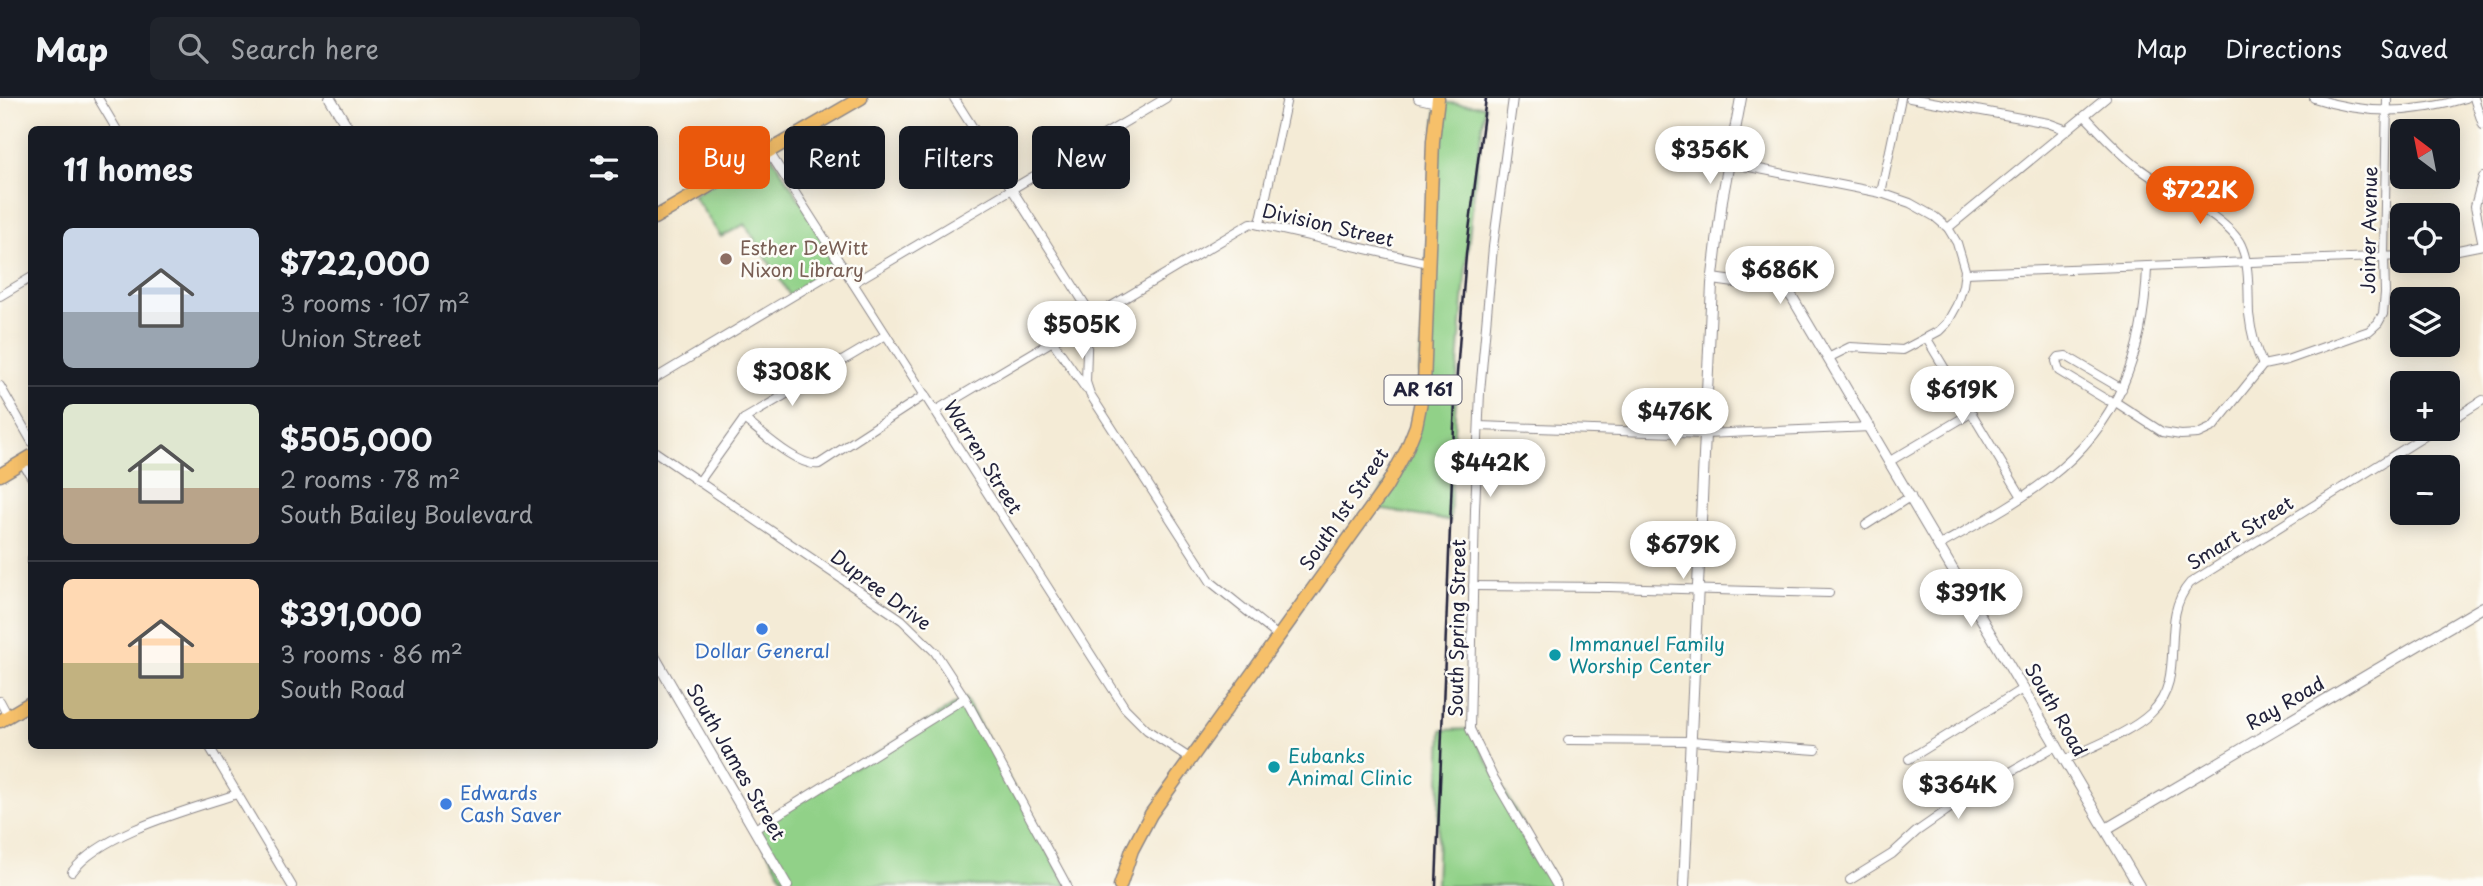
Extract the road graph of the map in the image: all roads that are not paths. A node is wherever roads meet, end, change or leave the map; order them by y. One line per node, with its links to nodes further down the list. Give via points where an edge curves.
1 (98, 98): 21 (street)
2 (861, 98): 24 (main road)
3 (954, 98): 29 (street)
4 (1166, 98): 29 (street)
5 (1287, 98): 32 (street)
6 (1419, 98): 17 (street)
7 (1513, 98): 64 (street, South Spring Street, via 1487,302)
8 (1741, 98): 26 (street)
9 (1901, 98): 30 (street)
10 (1910, 98): 23 (street)
11 (2106, 98): 19 (street)
12 (2314, 98): 18 (street)
13 (2387, 98): 18 (street, Joiner Avenue)
14 (2466, 98): 18 (street)
15 (2474, 98): 20 (street)
16 (334, 99): 22 (street)
17 (1437, 100): 39 (main road, South 1st Street / AR 161)
18 (2387, 111): 36 (street, Joiner Avenue)
19 (2085, 116): 23 (street); 38 (street, via 2138,167 2233,231)
20 (2483, 125)
21 (115, 126)
22 (347, 126)
23 (2067, 130): 33 (street)
24 (770, 151)
25 (770, 154): 40 (street, Warren Street)
26 (1729, 163): 30 (street); 44 (street)
27 (2483, 177): 34 (street, via 2475,202)
28 (705, 189): 31 (main road)
29 (1011, 190): 45 (street); 47 (street)
30 (1881, 193): 33 (street, via 1920,208)
31 (658, 216)
32 (1260, 224): 39 (street, Division Street); 47 (street, Division Street, via 1244,226)
33 (1948, 228): 42 (street, via 1963,257)
34 (2483, 245): 35 (street)
35 (2460, 250)
36 (2384, 257): 37 (street); 38 (street); 52 (street, Joiner Avenue, via 2383,314 2373,328)
37 (2390, 257)
38 (2245, 262): 41 (street); 52 (street, via 2252,335)
39 (1428, 263): 82 (main road, South 1st Street / AR 161, via 1424,386 1411,439 1386,487)
40 (843, 266): 45 (street, Warren Street); 53 (street)
41 (2147, 268): 42 (street); 55 (street, via 2137,351)
42 (1965, 274): 49 (street, via 1947,323)
43 (28, 279): 46 (street)
44 (1713, 279): 51 (street, South Road, via 1787,291); 66 (street)
45 (853, 283): 48 (street, Warren Street)
46 (0, 296)
47 (1091, 319): 50 (street, Division Street); 56 (street, via 1086,382)
48 (886, 335): 57 (street, Warren Street); 63 (street)
49 (1927, 339): 51 (street, via 1897,351 1850,347); 61 (street)
50 (1053, 342): 56 (street); 60 (street, Division Street)
51 (1830, 357): 65 (street, South Road)
52 (2263, 365): 59 (street, via 2206,432 2171,435)
53 (658, 377)
54 (0, 386): 67 (street)
55 (2122, 389): 59 (street); 59 (street, via 2066,356 2056,361 2059,371)
56 (1090, 394): 82 (street, via 1217,590)
57 (925, 396): 60 (street, Warren Street); 63 (street, via 814,465 793,456)
58 (2483, 400): 62 (street)
59 (2114, 402): 75 (street, via 2068,462)
60 (935, 411): 95 (street, Warren Street, via 1125,708 1147,730)
61 (1971, 413): 71 (street); 75 (street)
62 (2460, 414)
63 (744, 419): 73 (street)
64 (1479, 426): 66 (street); 78 (street, South Spring Street)
65 (1871, 427): 66 (street); 71 (street, South Road)
66 (1704, 434): 79 (street)
67 (28, 435)
68 (2418, 441): 96 (street, Smart Street, via 2190,583 2175,611 2172,673 2160,703 2140,721)
69 (658, 454): 73 (street, Dupree Drive)
70 (27, 459): 72 (main road)
71 (1890, 461): 74 (street, South Road)
72 (0, 475)
73 (699, 482): 85 (street, Dupree Drive, via 902,620 935,652)
74 (1911, 496): 76 (street); 77 (street, South Road)
75 (2022, 497): 77 (street)
76 (1866, 525)
77 (1940, 545): 84 (street, South Road)
78 (1473, 586): 79 (street); 106 (street, South Spring Street, via 1470,730)
79 (1698, 589): 80 (street); 90 (street)
80 (1829, 593)
81 (2483, 607): 98 (street, Ray Road)
82 (1278, 636): 95 (main road, South 1st Street / AR 161)
83 (658, 663): 99 (street, South James Street)
84 (2024, 688): 91 (street, South Road); 94 (street)
85 (965, 698): 99 (street); 104 (street, Dupree Drive)
86 (0, 701): 88 (street)
87 (28, 704): 88 (main road)
88 (4, 718)
89 (1568, 740): 90 (street)
90 (1691, 741): 93 (street); 107 (street)
91 (2057, 745): 96 (street, South Road); 101 (street, via 1959,802)
92 (211, 749): 97 (street)
93 (1816, 750)
94 (1909, 758)
95 (1191, 759): 105 (main road, South 1st Street / AR 161, via 1151,814)
96 (2065, 760): 98 (street, South Road)
97 (237, 794): 100 (street, via 125,834 79,862); 102 (street)
98 (2106, 828): 108 (street, South Road)
99 (754, 829): 103 (street, South James Street)
100 (72, 872)
101 (1850, 880)
102 (292, 886)
103 (787, 886)
104 (1067, 886)
105 (1120, 886)
106 (1557, 886)
107 (1684, 886)
108 (2139, 886)

